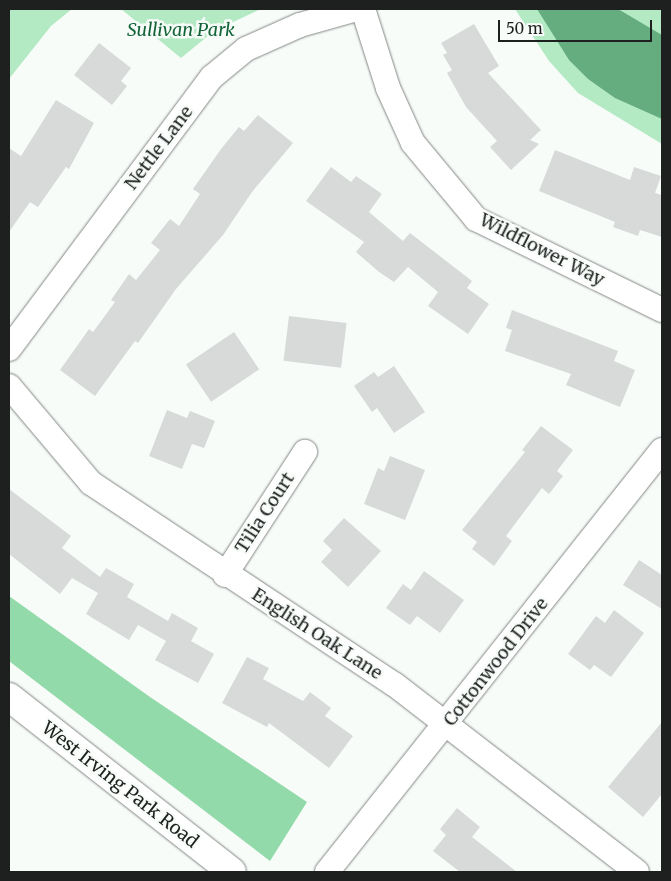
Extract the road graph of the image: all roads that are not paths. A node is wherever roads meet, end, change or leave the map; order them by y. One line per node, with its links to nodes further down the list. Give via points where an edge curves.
1 (357, 9): 4 (street, Nettle Lane, via 300,24 246,49 212,77)
2 (363, 9): 3 (street, Wildflower Way, via 388,88 413,143 476,219)
3 (662, 310)
4 (9, 349)
5 (9, 386): 8 (street, English Oak Lane, via 91,483)
6 (662, 450): 10 (street, Cottonwood Drive)
7 (305, 452): 8 (street, Tilia Court)
8 (225, 575): 10 (street, English Oak Lane, via 394,684)
9 (9, 697): 11 (main road, West Irving Park Road)
10 (446, 725): 12 (street, Cottonwood Drive); 13 (street, English Oak Lane)
11 (232, 872)
12 (327, 872)
13 (637, 872)

